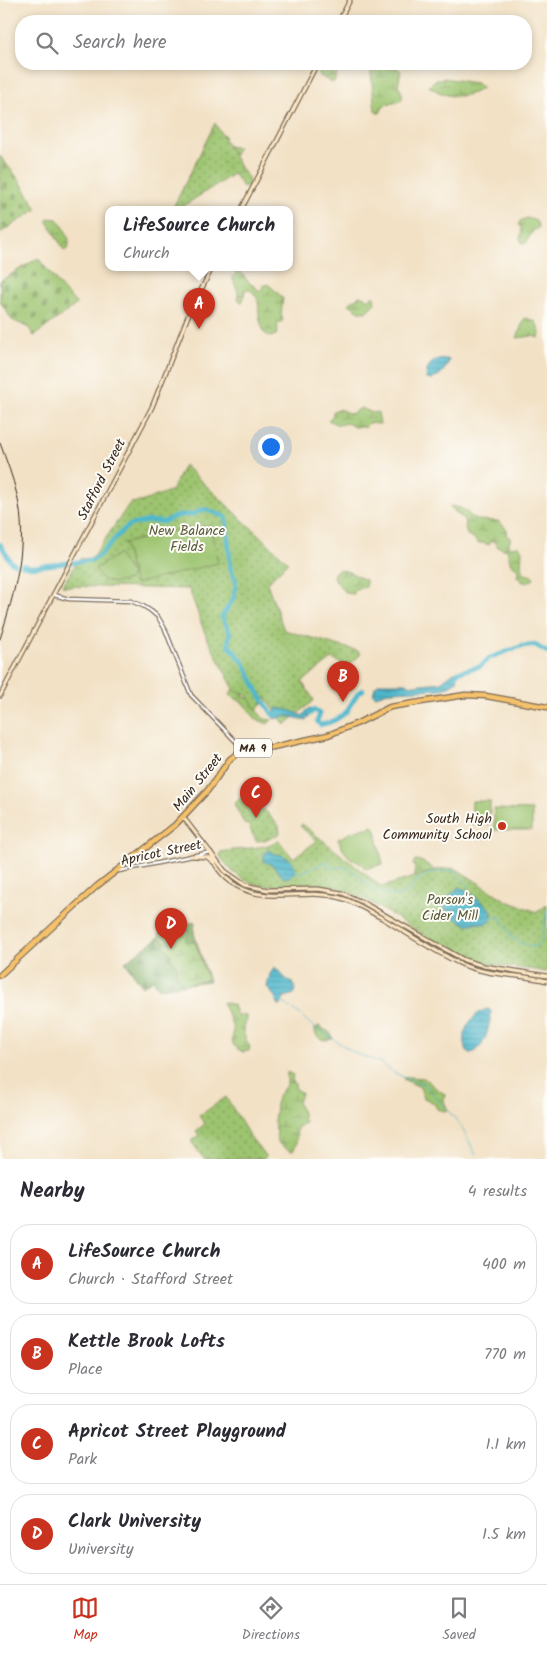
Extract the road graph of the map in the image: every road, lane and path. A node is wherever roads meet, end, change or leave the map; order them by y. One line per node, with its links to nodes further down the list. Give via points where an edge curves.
1 (350, 0): 2 (main road)
2 (343, 15)
3 (314, 70): 4 (main road)
4 (243, 206)
5 (210, 271): 6 (main road, Stafford Street, via 189,313 152,406)
6 (54, 594): 7 (main road, Stafford Street); 9 (street, via 73,599 128,601 151,611 163,625 191,695)
7 (0, 696)
8 (547, 707): 9 (highway, MA 9, via 468,695 390,707 331,735 273,747)
9 (243, 749): 10 (highway, Main Street / MA 9, via 230,759)
10 (183, 817): 11 (main road); 13 (highway, Main Street / MA 9)
11 (210, 852): 12 (street, Apricot Street); 14 (main road); 18 (main road, via 228,874 250,888 318,889 342,893 464,960)
12 (191, 856): 14 (main road, via 207,857); 15 (street, Apricot Street)
13 (126, 863): 15 (street); 16 (highway, Main Street / MA 9)
14 (216, 864): 19 (main road, via 227,879 248,892 319,894 342,898 465,966)
15 (130, 868): 16 (street, Apricot Street)
16 (115, 872): 17 (highway, Main Street / MA 9)
17 (0, 975)
18 (547, 976)
19 (547, 981)

